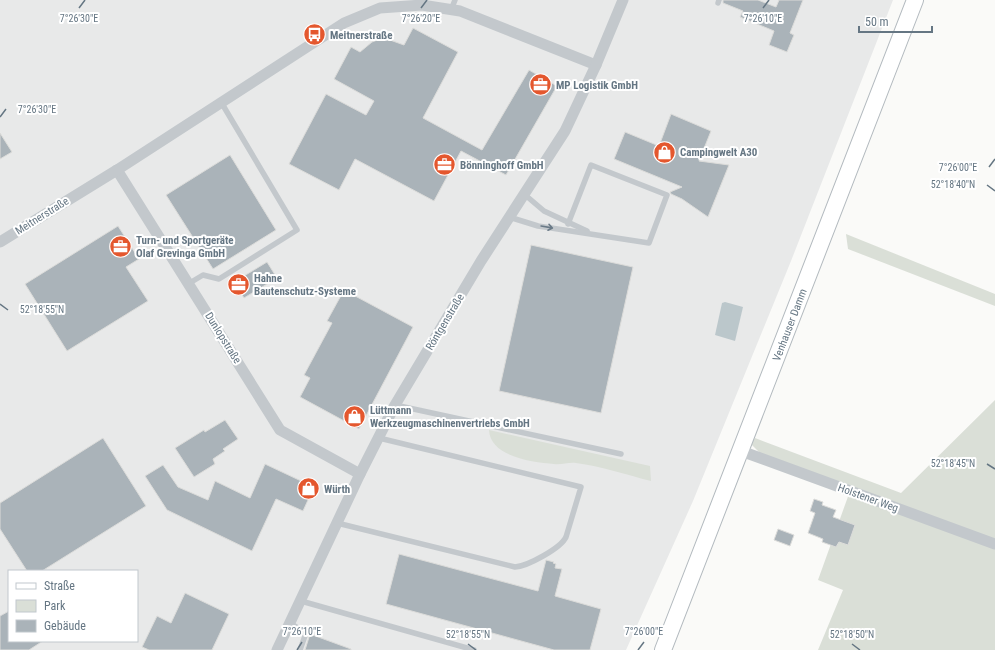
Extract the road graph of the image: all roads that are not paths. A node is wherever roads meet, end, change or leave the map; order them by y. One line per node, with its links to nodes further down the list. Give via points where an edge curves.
1 (623, 0): 6 (street, Röntgenstraße)
2 (915, 0): 17 (main road, Venhauser Damm)
3 (408, 3): 4 (street, Meitnerstraße); 5 (street, Meitnerstraße)
4 (379, 4): 7 (street, Meitnerstraße, via 344,23)
5 (453, 5): 6 (street, Meitnerstraße, via 460,11)
6 (596, 65): 9 (street, Röntgenstraße, via 565,131)
7 (221, 102): 8 (street, Meitnerstraße); 14 (lane, via 297,230 219,279 203,275)
8 (117, 170): 13 (street, Meitnerstraße); 14 (street, Dunlopstraße)
9 (524, 194): 10 (street, Röntgenstraße); 11 (lane, via 544,212)
10 (509, 217): 12 (lane, one-way to 12, via 538,226); 15 (street, Röntgenstraße)
11 (568, 224): 12 (lane); 12 (lane, via 591,164 667,195 649,243)
12 (596, 235)
13 (0, 242)
14 (188, 284): 19 (street, Dunlopstraße, via 280,430)
15 (396, 405): 16 (street, Röntgenstraße); 18 (lane)
16 (379, 438): 19 (street, Röntgenstraße); 20 (lane, via 581,486 566,537 562,543 528,564 515,567)
17 (741, 451): 21 (street, Holstener Weg); 27 (main road, Venhauser Damm)
18 (621, 454)
19 (360, 474): 20 (street, Röntgenstraße)
20 (337, 523): 22 (street, Röntgenstraße)
21 (995, 544)
22 (301, 601): 23 (street, Röntgenstraße); 26 (lane)
23 (290, 623): 24 (street, Röntgenstraße); 25 (lane, via 306,633)
24 (277, 650)
25 (300, 650)
26 (474, 650)
27 (663, 650)

